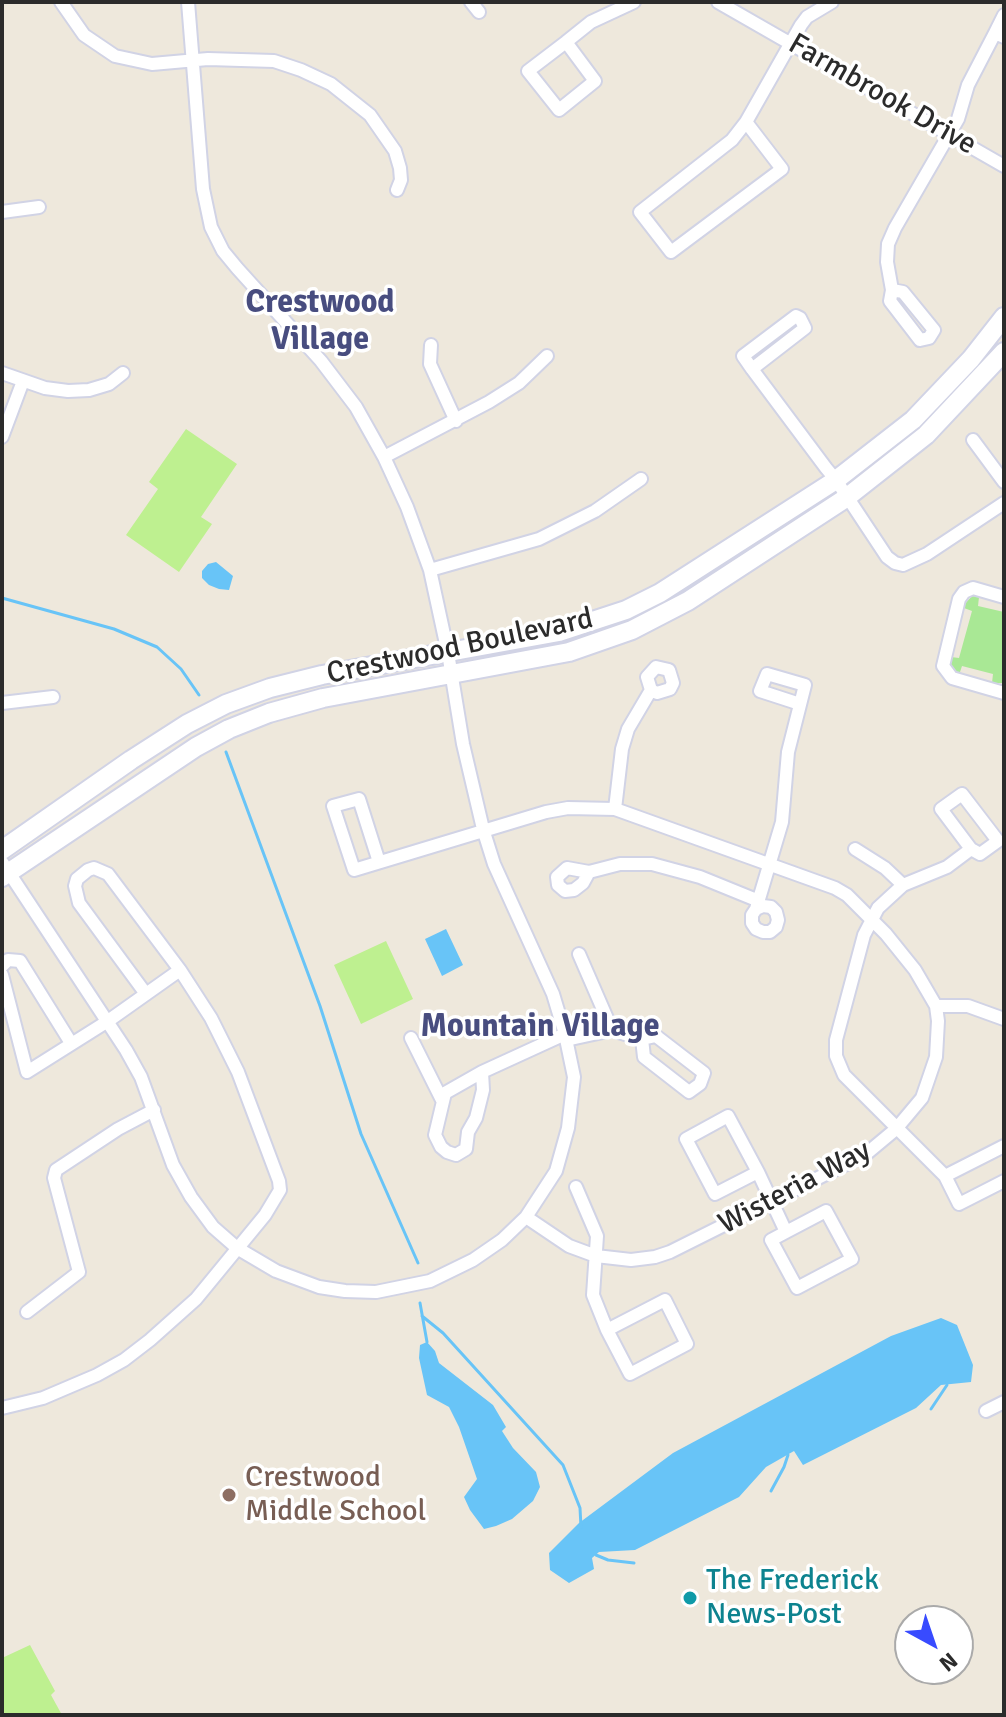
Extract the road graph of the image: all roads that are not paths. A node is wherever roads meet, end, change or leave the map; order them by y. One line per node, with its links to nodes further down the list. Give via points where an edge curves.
1 (61, 2): 10 (street, via 84,35 115,56 152,64)
2 (188, 2): 10 (street)
3 (634, 2): 8 (street, via 591,22)
4 (718, 2): 9 (street, Farmbrook Drive)
5 (832, 2): 9 (street, via 807,17)
6 (1004, 15): 7 (street)
7 (1000, 35): 12 (street, via 968,85)
8 (566, 42): 8 (street, via 528,71 559,110 595,81)
9 (791, 43): 11 (street); 12 (street, Farmbrook Drive)
10 (192, 62): 14 (street, via 274,61 331,84 370,115 389,142 400,168); 29 (street, via 211,227 223,251 339,384)
11 (746, 122): 11 (street, via 732,140 640,212 671,252 782,169)
12 (950, 133): 13 (street, Farmbrook Drive); 17 (street, via 890,239)
13 (1004, 166)
14 (397, 190)
15 (39, 207): 16 (street)
16 (2, 212)
17 (892, 290)
18 (1004, 317): 31 (main road, Crestwood Boulevard, via 913,420)
19 (431, 345): 26 (street, via 430,364)
20 (1004, 352): 33 (main road, Crestwood Boulevard, via 926,435)
21 (547, 356): 26 (street, via 519,383)
22 (752, 369): 22 (street, via 743,356 800,318 805,328); 31 (street)
23 (2, 373): 25 (street)
24 (123, 373): 25 (street, via 89,390)
25 (23, 381): 27 (street)
26 (456, 421): 29 (street)
27 (2, 437)
28 (973, 440): 32 (street)
29 (384, 457): 35 (street)
30 (641, 479): 35 (street, via 553,533)
31 (836, 480): 33 (street); 37 (main road, Crestwood Boulevard, via 626,610 559,632)
32 (1004, 482)
33 (846, 498): 34 (street, via 887,557 903,565); 38 (main road, Crestwood Boulevard, via 688,601 632,630 569,652)
34 (1004, 503)
35 (430, 570): 37 (street)
36 (1004, 597): 40 (street, via 973,588 964,592 943,666 952,678)
37 (448, 653): 38 (street); 48 (main road, Crestwood Boulevard, via 322,675 226,704 142,752)
38 (452, 676): 45 (street); 51 (main road, Crestwood Boulevard, via 323,698 229,729)
39 (651, 690): 44 (street, via 634,715 622,749)
40 (1004, 693)
41 (53, 697): 42 (street)
42 (2, 703)
43 (800, 704): 50 (street, via 788,752 782,822)
44 (615, 809): 45 (street, Wisteria Way, via 568,808); 50 (street, Wisteria Way)
45 (483, 829): 49 (street, Wisteria Way); 64 (street)
46 (855, 849): 53 (street)
47 (971, 849): 47 (street, via 941,809 962,794 998,841 980,854); 53 (street, via 947,867)
48 (2, 850)
49 (379, 862): 49 (street, via 359,799 333,806 354,870)
50 (770, 864): 52 (street, via 758,905 700,877 652,864 620,864); 54 (street, Wisteria Way, via 835,888)
51 (4, 870): 62 (street)
52 (589, 872)
53 (903, 885): 54 (street)
54 (872, 919): 60 (street, Wisteria Way, via 915,970); 71 (street, via 836,1040 836,1056 844,1075)
55 (579, 954): 63 (street)
56 (2, 966): 67 (street, via 8,960 20,961)
57 (180, 970): 59 (street); 59 (street, via 108,874 88,870 75,886 79,903); 80 (street, via 238,1072 279,1181 275,1199)
58 (2, 975): 67 (street, via 27,1072)
59 (146, 994): 62 (street)
60 (936, 1006): 61 (street, via 968,1006); 71 (street, Wisteria Way, via 937,1048 930,1079 922,1098)
61 (1004, 1019)
62 (108, 1021): 67 (street); 70 (street)
63 (612, 1030): 64 (street); 66 (street)
64 (566, 1037): 68 (street); 78 (street, via 574,1077 568,1128 556,1171)
65 (411, 1038): 69 (street)
66 (642, 1039): 66 (street, via 656,1036 704,1073 700,1084 689,1092 644,1057)
67 (71, 1043)
68 (482, 1072): 69 (street, via 445,1093); 69 (street, via 483,1090 463,1153 447,1152 437,1142)
69 (442, 1100)
70 (154, 1110): 80 (street, via 173,1165 191,1197); 82 (street, via 56,1170 79,1272)
71 (896, 1129): 74 (street); 77 (street, Wisteria Way, via 866,1154)
72 (1004, 1146): 74 (street)
73 (758, 1172): 73 (street, via 728,1116 686,1139 715,1194); 77 (street)
74 (945, 1176): 75 (street, via 959,1204)
75 (1004, 1181)
76 (576, 1187): 81 (street, via 594,1224)
77 (770, 1203): 79 (street); 81 (street, Wisteria Way, via 655,1257)
78 (526, 1217): 80 (street, via 473,1260 430,1281 376,1292 296,1281); 81 (street, Wisteria Way, via 569,1246)
79 (786, 1232): 79 (street, via 771,1240 797,1288 852,1259 826,1211)
80 (237, 1248): 85 (street, via 196,1299 124,1360 43,1398)
81 (596, 1256): 83 (street, via 593,1295)
82 (27, 1312)
83 (607, 1330): 83 (street, via 630,1374 687,1344 665,1300)
84 (1004, 1402): 86 (street)
85 (2, 1408)
86 (986, 1411)

